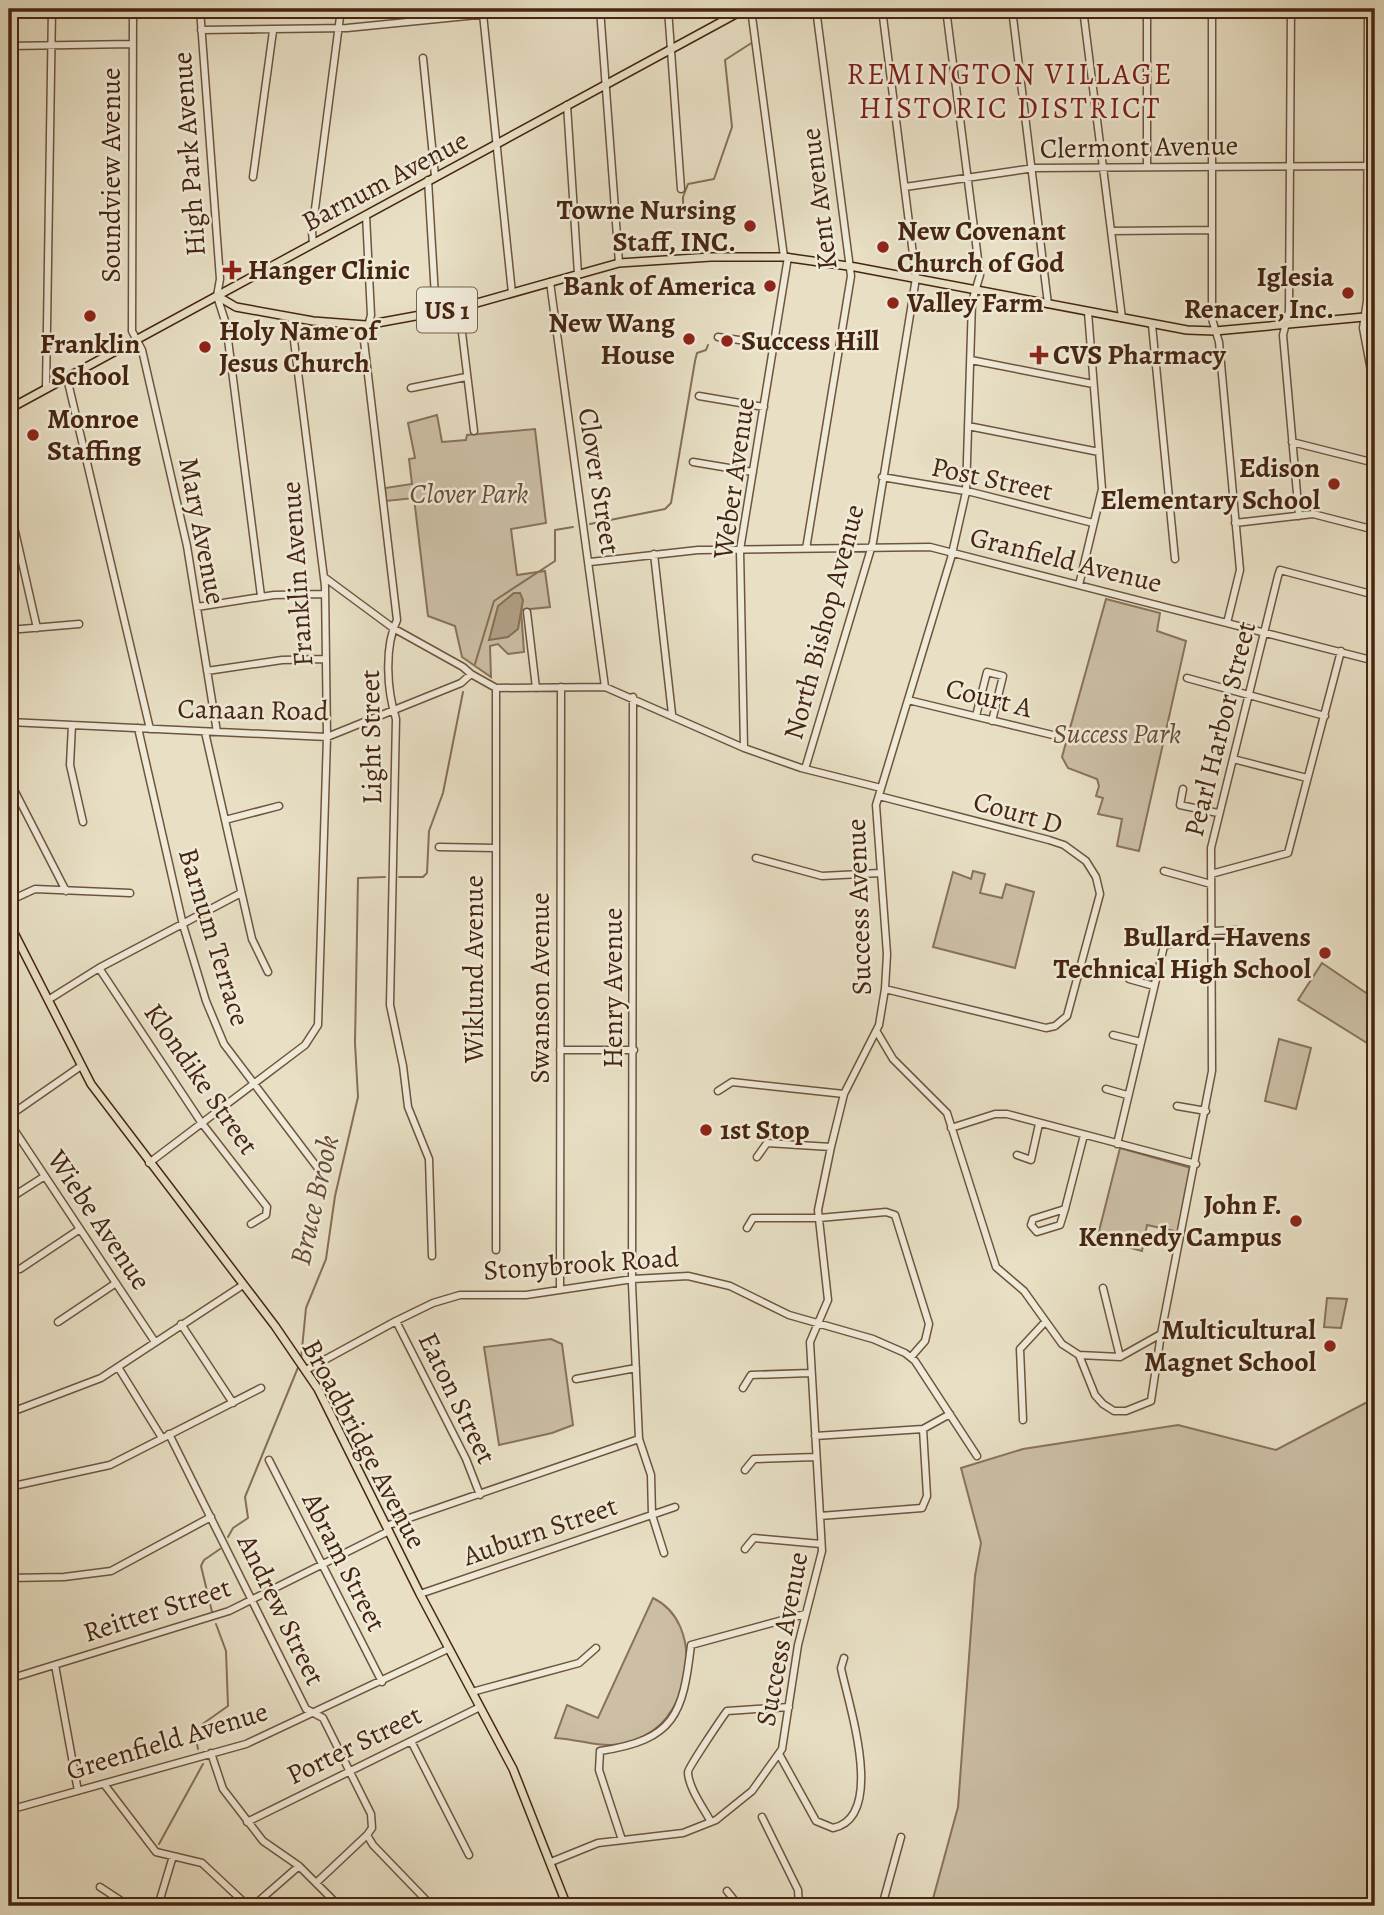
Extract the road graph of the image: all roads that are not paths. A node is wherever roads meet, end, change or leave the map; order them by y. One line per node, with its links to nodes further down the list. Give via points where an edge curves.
1 (52, 9): 23 (street)
2 (133, 9): 24 (street, Soundview Avenue)
3 (200, 9): 21 (street, High Park Avenue)
4 (341, 9): 20 (street)
5 (538, 9): 19 (street)
6 (600, 9): 28 (street)
7 (668, 9): 26 (street)
8 (745, 9): 26 (main road, Barnum Avenue)
9 (751, 9): 47 (street, Weber Avenue)
10 (816, 9): 49 (street, Kent Avenue)
11 (882, 9): 41 (street, North Bishop Avenue)
12 (946, 9): 40 (street, Success Avenue)
13 (1012, 9): 37 (street)
14 (1083, 9): 32 (street)
15 (1147, 9): 31 (street)
16 (1212, 9): 33 (street)
17 (1291, 9): 36 (street)
18 (1368, 9): 34 (street)
19 (483, 14): 20 (street); 30 (street)
20 (338, 28): 22 (street); 46 (street)
21 (201, 30): 22 (street); 55 (street, High Park Avenue, via 220,279)
22 (273, 31): 38 (street)
23 (52, 44): 24 (street); 25 (street); 76 (street)
24 (133, 44): 69 (street, Soundview Avenue, via 132,331)
25 (9, 46)
26 (671, 49): 28 (main road, Barnum Avenue); 42 (street)
27 (423, 58): 39 (street)
28 (606, 84): 29 (main road, Barnum Avenue); 48 (street)
29 (567, 105): 30 (main road, Barnum Avenue); 50 (street)
30 (496, 145): 39 (main road, Barnum Avenue); 54 (street)
31 (1147, 165): 32 (street, Clermont Avenue); 33 (street, Clermont Avenue)
32 (1102, 166): 37 (street, Clermont Avenue); 44 (street)
33 (1211, 166): 36 (street, Clermont Avenue); 45 (street)
34 (1365, 166): 35 (street, Clermont Avenue); 36 (street, Clermont Avenue); 62 (street)
35 (1375, 166)
36 (1289, 167): 66 (street, via 1289,311)
37 (1034, 168): 40 (street, Clermont Avenue); 56 (street)
38 (253, 177)
39 (432, 178): 43 (main road, Barnum Avenue); 59 (street)
40 (968, 180): 41 (street, Clermont Avenue); 53 (street, Success Avenue, via 980,275)
41 (905, 187): 51 (street, North Bishop Avenue)
42 (681, 189)
43 (366, 215): 46 (main road, Barnum Avenue); 65 (street, Light Street, via 371,315)
44 (1111, 230): 45 (street); 63 (street)
45 (1212, 230): 67 (street)
46 (313, 243): 55 (main road, Barnum Avenue)
47 (786, 257): 48 (main road, US 1); 49 (main road, US 1); 70 (street, Weber Avenue)
48 (619, 263): 50 (main road, US 1)
49 (850, 266): 51 (main road, US 1); 97 (street, Kent Avenue)
50 (578, 274): 52 (main road, US 1)
51 (916, 278): 53 (main road, US 1); 88 (street, North Bishop Avenue)
52 (550, 282): 54 (main road, US 1); 101 (street, Clover Street, via 580,519)
53 (976, 290): 56 (main road, US 1); 71 (street, Success Avenue)
54 (512, 293): 57 (main road, US 1)
55 (217, 296): 61 (main road, US 1, via 234,306); 69 (main road, Barnum Avenue); 106 (street, High Park Avenue, via 225,314)
56 (1048, 304): 58 (main road, US 1)
57 (459, 308): 59 (main road, US 1); 72 (street)
58 (1088, 312): 63 (main road, US 1); 74 (street)
59 (436, 313): 65 (main road, US 1)
60 (1375, 316): 62 (main road, US 1)
61 (292, 317): 65 (main road, US 1); 102 (street, Franklin Avenue)
62 (1364, 317): 66 (main road, US 1); 77 (street)
63 (1122, 318): 64 (main road, US 1)
64 (1152, 324): 67 (main road, US 1); 100 (street)
65 (366, 325): 112 (street, Light Street, via 369,393 397,620)
66 (1285, 325): 67 (main road, US 1); 83 (street)
67 (1215, 331): 93 (street)
68 (718, 337): 70 (street)
69 (137, 340): 73 (main road, Barnum Avenue); 107 (street, Mary Avenue, via 187,546)
70 (775, 345): 79 (street, Weber Avenue)
71 (971, 360): 74 (street); 81 (street, Success Avenue)
72 (466, 377): 75 (street); 82 (street)
73 (67, 378): 76 (main road, Barnum Avenue); 136 (street)
74 (1093, 384): 84 (street)
75 (411, 388)
76 (46, 389): 80 (main road, Barnum Avenue)
77 (1375, 392)
78 (699, 396): 79 (street)
79 (764, 407): 87 (street, Weber Avenue)
80 (9, 409)
81 (968, 426): 84 (street); 89 (street, Success Avenue)
82 (474, 431)
83 (1292, 442): 86 (street); 91 (street)
84 (1099, 452): 92 (street, via 1102,489)
85 (693, 462): 87 (street)
86 (1375, 463)
87 (753, 472): 96 (street, Weber Avenue)
88 (882, 477): 89 (street, Post Street); 95 (street, North Bishop Avenue)
89 (966, 492): 92 (street, Post Street); 98 (street, Success Avenue)
90 (9, 505): 111 (street)
91 (1299, 516): 93 (street); 94 (street, via 1313,514)
92 (1093, 523): 103 (street)
93 (1235, 523): 109 (street, via 1240,570)
94 (1375, 530)
95 (871, 548): 97 (street, Granfield Avenue); 98 (street, Granfield Avenue, via 930,547); 143 (street, North Bishop Avenue)
96 (740, 550): 97 (street, Granfield Avenue); 99 (street, Granfield Avenue); 141 (street, Weber Avenue)
97 (806, 550)
98 (952, 552): 103 (street, Granfield Avenue); 127 (street, Success Avenue)
99 (654, 554): 101 (street, Granfield Avenue); 129 (street)
100 (1175, 559)
101 (590, 562): 122 (street, Clover Street)
102 (324, 576): 104 (street, Franklin Avenue); 112 (street)
103 (1079, 585): 109 (street, Granfield Avenue)
104 (325, 594): 106 (street); 116 (street, Franklin Avenue)
105 (1375, 595): 114 (street, Pearl Harbor Street, via 1280,570)
106 (261, 596): 107 (street)
107 (197, 607): 118 (street, Mary Avenue)
108 (527, 612): 124 (street)
109 (1227, 623): 114 (street, Granfield Avenue)
110 (79, 624): 111 (street)
111 (37, 628): 113 (street)
112 (393, 628): 119 (street); 128 (street, Light Street)
113 (9, 630)
114 (1266, 633): 115 (street, Granfield Avenue); 125 (street, Pearl Harbor Street)
115 (1340, 651): 117 (street, Granfield Avenue); 131 (street)
116 (326, 659): 118 (street); 139 (street, Franklin Avenue)
117 (1375, 661)
118 (207, 671): 138 (street, Mary Avenue)
119 (471, 674): 123 (street); 128 (street, Canaan Road, via 461,683)
120 (1187, 678): 125 (street)
121 (561, 687): 122 (street); 124 (street); 182 (street, Swanson Avenue)
122 (605, 687): 126 (street)
123 (496, 688): 124 (street); 154 (street, Wiklund Avenue)
124 (536, 688)
125 (1249, 696): 131 (street); 142 (street, Pearl Harbor Street)
126 (633, 697): 129 (street); 181 (street, Henry Avenue)
127 (908, 700): 130 (street, Court A); 146 (street, Success Avenue)
128 (393, 711): 139 (street, Canaan Road); 212 (street, Light Street, via 390,1005 408,1107 429,1159)
129 (672, 714): 141 (street)
130 (976, 716): 132 (street, Court A); 132 (street, via 987,672 1003,676)
131 (1325, 716): 144 (street)
132 (992, 720): 140 (street, Court A)
133 (9, 722): 134 (street, Canaan Road)
134 (72, 725): 135 (street, Canaan Road); 152 (street, via 70,765)
135 (138, 729): 136 (street, Canaan Road); 165 (street, Barnum Terrace)
136 (150, 729): 137 (street, Canaan Road)
137 (205, 732): 138 (street, Canaan Road); 151 (street)
138 (217, 732): 139 (street, Canaan Road)
139 (327, 737): 184 (street, Franklin Avenue, via 318,1025 312,1037)
140 (1061, 737)
141 (744, 748): 143 (street)
142 (1233, 760): 144 (street); 150 (street, Pearl Harbor Street)
143 (805, 769): 146 (street)
144 (1307, 778): 158 (street, via 1288,853)
145 (9, 780): 160 (street)
146 (881, 788): 148 (street, Success Avenue)
147 (1183, 789): 150 (street, via 1180,805)
148 (879, 796): 157 (street, Success Avenue); 176 (street, Court D, via 1064,845 1091,867 1100,894 1067,1016 1055,1026 1046,1028)
149 (279, 806): 151 (street)
150 (1218, 813): 158 (street, Pearl Harbor Street)
151 (225, 820): 162 (street)
152 (83, 822)
153 (439, 847): 154 (street)
154 (495, 848): 211 (street, Wiklund Avenue)
155 (756, 858): 157 (street, via 822,876)
156 (1164, 871): 159 (street)
157 (880, 873): 176 (street, Success Avenue, via 887,954)
158 (1211, 874): 159 (street, Pearl Harbor Street)
159 (1211, 884): 167 (street, Pearl Harbor Street)
160 (66, 891): 161 (street); 163 (street, via 30,890)
161 (130, 893)
162 (241, 893): 165 (street); 173 (street, via 253,939)
163 (9, 901)
164 (9, 923): 169 (main road, Broadbridge Avenue)
165 (183, 925): 172 (street); 184 (street, Barnum Terrace, via 215,1027)
166 (1236, 930): 167 (street)
167 (1212, 931): 170 (street); 190 (street, Pearl Harbor Street, via 1214,1025)
168 (1141, 935): 170 (street, via 1161,939)
169 (19, 944): 171 (street); 177 (main road, Broadbridge Avenue)
170 (1164, 946): 175 (street)
171 (9, 949)
172 (99, 968): 177 (street); 193 (street, Klondike Street)
173 (268, 972)
174 (1129, 979): 175 (street)
175 (1154, 986): 180 (street)
176 (885, 989): 178 (street, Success Avenue)
177 (48, 1000): 183 (main road, Broadbridge Avenue)
178 (877, 1032): 187 (street, Success Avenue); 195 (street, Pearl Harbor Street, via 892,1059 944,1108)
179 (1113, 1035): 180 (street)
180 (1141, 1042): 188 (street)
181 (634, 1049): 182 (street); 214 (street, Henry Avenue)
182 (560, 1050): 218 (street, Swanson Avenue)
183 (81, 1066): 191 (street); 201 (main road, Broadbridge Avenue)
184 (254, 1083): 193 (street); 203 (street, Barnum Terrace)
185 (1106, 1089): 188 (street)
186 (718, 1091): 187 (street, via 732,1082)
187 (844, 1094): 198 (street, Success Avenue)
188 (1127, 1095): 197 (street)
189 (1177, 1106): 190 (street)
190 (1206, 1111): 202 (street, Pearl Harbor Street)
191 (9, 1116)
192 (9, 1122): 204 (street, Wiebe Avenue)
193 (201, 1122): 201 (street); 208 (street, Klondike Street, via 268,1212)
194 (1039, 1124): 195 (street, via 996,1114); 196 (street); 199 (street, via 1031,1160)
195 (951, 1128): 221 (street, Pearl Harbor Street, via 996,1267 1024,1291)
196 (1084, 1135): 197 (street); 206 (street)
197 (1117, 1144): 202 (street)
198 (831, 1147): 200 (street, via 767,1143); 207 (street, Success Avenue)
199 (1017, 1155)
200 (757, 1157)
201 (149, 1163): 216 (main road, Broadbridge Avenue)
202 (1196, 1164): 224 (street, Pearl Harbor Street)
203 (320, 1171)
204 (45, 1177): 205 (street); 210 (street, Wiebe Avenue)
205 (9, 1199)
206 (1065, 1209): 206 (street, via 1032,1219 1033,1228 1044,1232 1060,1225)
207 (819, 1218): 209 (street, via 753,1218); 223 (street, Success Avenue, via 829,1288); 227 (street, via 886,1212 897,1217 929,1324 925,1341)
208 (251, 1224)
209 (747, 1228)
210 (80, 1230): 213 (street); 215 (street, Wiebe Avenue)
211 (496, 1251)
212 (432, 1256)
213 (20, 1269)
214 (633, 1279): 218 (street, Stonybrook Road); 223 (street, Stonybrook Road, via 688,1276 718,1282); 231 (street, Henry Avenue)
215 (116, 1283): 220 (street); 225 (street, Wiebe Avenue)
216 (243, 1285): 222 (street); 230 (main road, Broadbridge Avenue)
217 (1103, 1288): 228 (street)
218 (561, 1290): 219 (street, Stonybrook Road, via 469,1294 433,1303)
219 (396, 1321): 230 (street, Stonybrook Road); 251 (street, Eaton Street)
220 (58, 1322)
221 (1045, 1322): 226 (street, Pearl Harbor Street, via 1062,1344); 241 (street, via 1020,1349)
222 (181, 1324): 225 (street); 237 (street)
223 (818, 1324): 227 (street, Stonybrook Road, via 873,1339); 232 (street, Success Avenue, via 810,1342)
224 (1161, 1334): 226 (street, Pearl Harbor Street, via 1154,1394 1142,1407 1114,1411 1103,1404); 228 (street)
225 (155, 1342): 229 (street)
226 (1079, 1356): 228 (street)
227 (911, 1357): 240 (street)
228 (1120, 1357)
229 (118, 1367): 238 (street, via 87,1385); 243 (street, Andrew Street)
230 (304, 1367): 256 (main road, Broadbridge Avenue)
231 (636, 1368): 233 (street); 245 (street, Henry Avenue)
232 (810, 1373): 235 (street, via 751,1375); 244 (street, Success Avenue)
233 (576, 1379)
234 (261, 1388): 237 (street)
235 (743, 1388)
236 (9, 1394): 238 (street)
237 (233, 1403): 243 (street)
238 (16, 1410): 239 (street)
239 (9, 1412)
240 (950, 1414): 242 (street); 246 (street)
241 (1023, 1420)
242 (923, 1429): 244 (street); 254 (street, via 927,1496 922,1508)
243 (165, 1436): 250 (street, via 110,1465); 255 (street, Andrew Street)
244 (815, 1436): 247 (street, Success Avenue)
245 (639, 1439): 251 (street, Reitter Street); 253 (street, Henry Avenue, via 651,1475)
246 (977, 1456)
247 (816, 1457): 249 (street, via 754,1460); 254 (street, Success Avenue)
248 (269, 1460): 260 (street, Abram Street)
249 (745, 1470)
250 (9, 1487)
251 (480, 1495): 256 (street, Reitter Street)
252 (675, 1507): 253 (street, Auburn Street)
253 (652, 1515): 259 (street, Henry Avenue); 262 (street, Auburn Street)
254 (820, 1516): 257 (street, Success Avenue)
255 (211, 1517): 261 (street, via 111,1571); 263 (street, Andrew Street)
256 (388, 1529): 260 (street, Reitter Street); 262 (main road, Broadbridge Avenue)
257 (821, 1544): 258 (street, via 754,1538); 264 (street, Success Avenue)
258 (745, 1549)
259 (664, 1553)
260 (321, 1565): 263 (street, Reitter Street); 270 (street, Abram Street)
261 (9, 1578)
262 (420, 1594): 266 (main road, Broadbridge Avenue)
263 (252, 1600): 268 (street, Reitter Street, via 208,1619); 274 (street, Andrew Street, via 306,1709)
264 (805, 1614): 273 (street, Success Avenue); 287 (street, via 691,1645 683,1702 672,1719 642,1742 600,1751 599,1770)
265 (596, 1648): 271 (street, via 581,1663)
266 (448, 1649): 270 (street, Greenfield Avenue); 271 (main road, Broadbridge Avenue)
267 (844, 1658): 277 (street, via 841,1668 862,1771 849,1820 833,1828 816,1821)
268 (55, 1665): 269 (street, Reitter Street); 280 (street)
269 (9, 1679)
270 (382, 1682): 274 (street, Greenfield Avenue)
271 (472, 1692): 272 (main road, Broadbridge Avenue)
272 (480, 1707): 275 (street, Porter Street); 290 (main road, Broadbridge Avenue, via 523,1790)
273 (789, 1707): 277 (street, Success Avenue); 284 (street, via 727,1711 691,1763 689,1776)
274 (314, 1714): 276 (street, Greenfield Avenue); 278 (street, Andrew Street, via 323,1718)
275 (411, 1741): 278 (street, Porter Street); 288 (street)
276 (211, 1754): 279 (street, Greenfield Avenue); 283 (street, via 217,1779)
277 (779, 1754): 284 (street, Success Avenue, via 752,1791)
278 (348, 1771): 283 (street, Porter Street); 285 (street, Andrew Street, via 371,1814 372,1828)
279 (104, 1784): 280 (street, Greenfield Avenue); 289 (street, via 149,1845 160,1854)
280 (78, 1791): 281 (street, Greenfield Avenue)
281 (9, 1810)
282 (762, 1817): 302 (street, via 798,1890)
283 (247, 1822): 291 (street, via 272,1850)
284 (711, 1822): 287 (street, Success Avenue, via 684,1833)
285 (367, 1835): 292 (street); 295 (street)
286 (901, 1837): 303 (street)
287 (622, 1840): 290 (street, Success Avenue, via 598,1843)
288 (469, 1855)
289 (173, 1856): 297 (street); 298 (street, via 202,1863)
290 (551, 1862): 300 (main road, Broadbridge Avenue)
291 (299, 1866): 292 (street); 298 (street)
292 (316, 1883): 299 (street)
293 (100, 1887): 296 (street)
294 (727, 1891): 301 (street)
295 (426, 1900)
296 (129, 1906)
297 (159, 1906)
298 (250, 1906)
299 (339, 1906)
300 (567, 1906)
301 (739, 1906)
302 (799, 1906)
303 (882, 1906)

